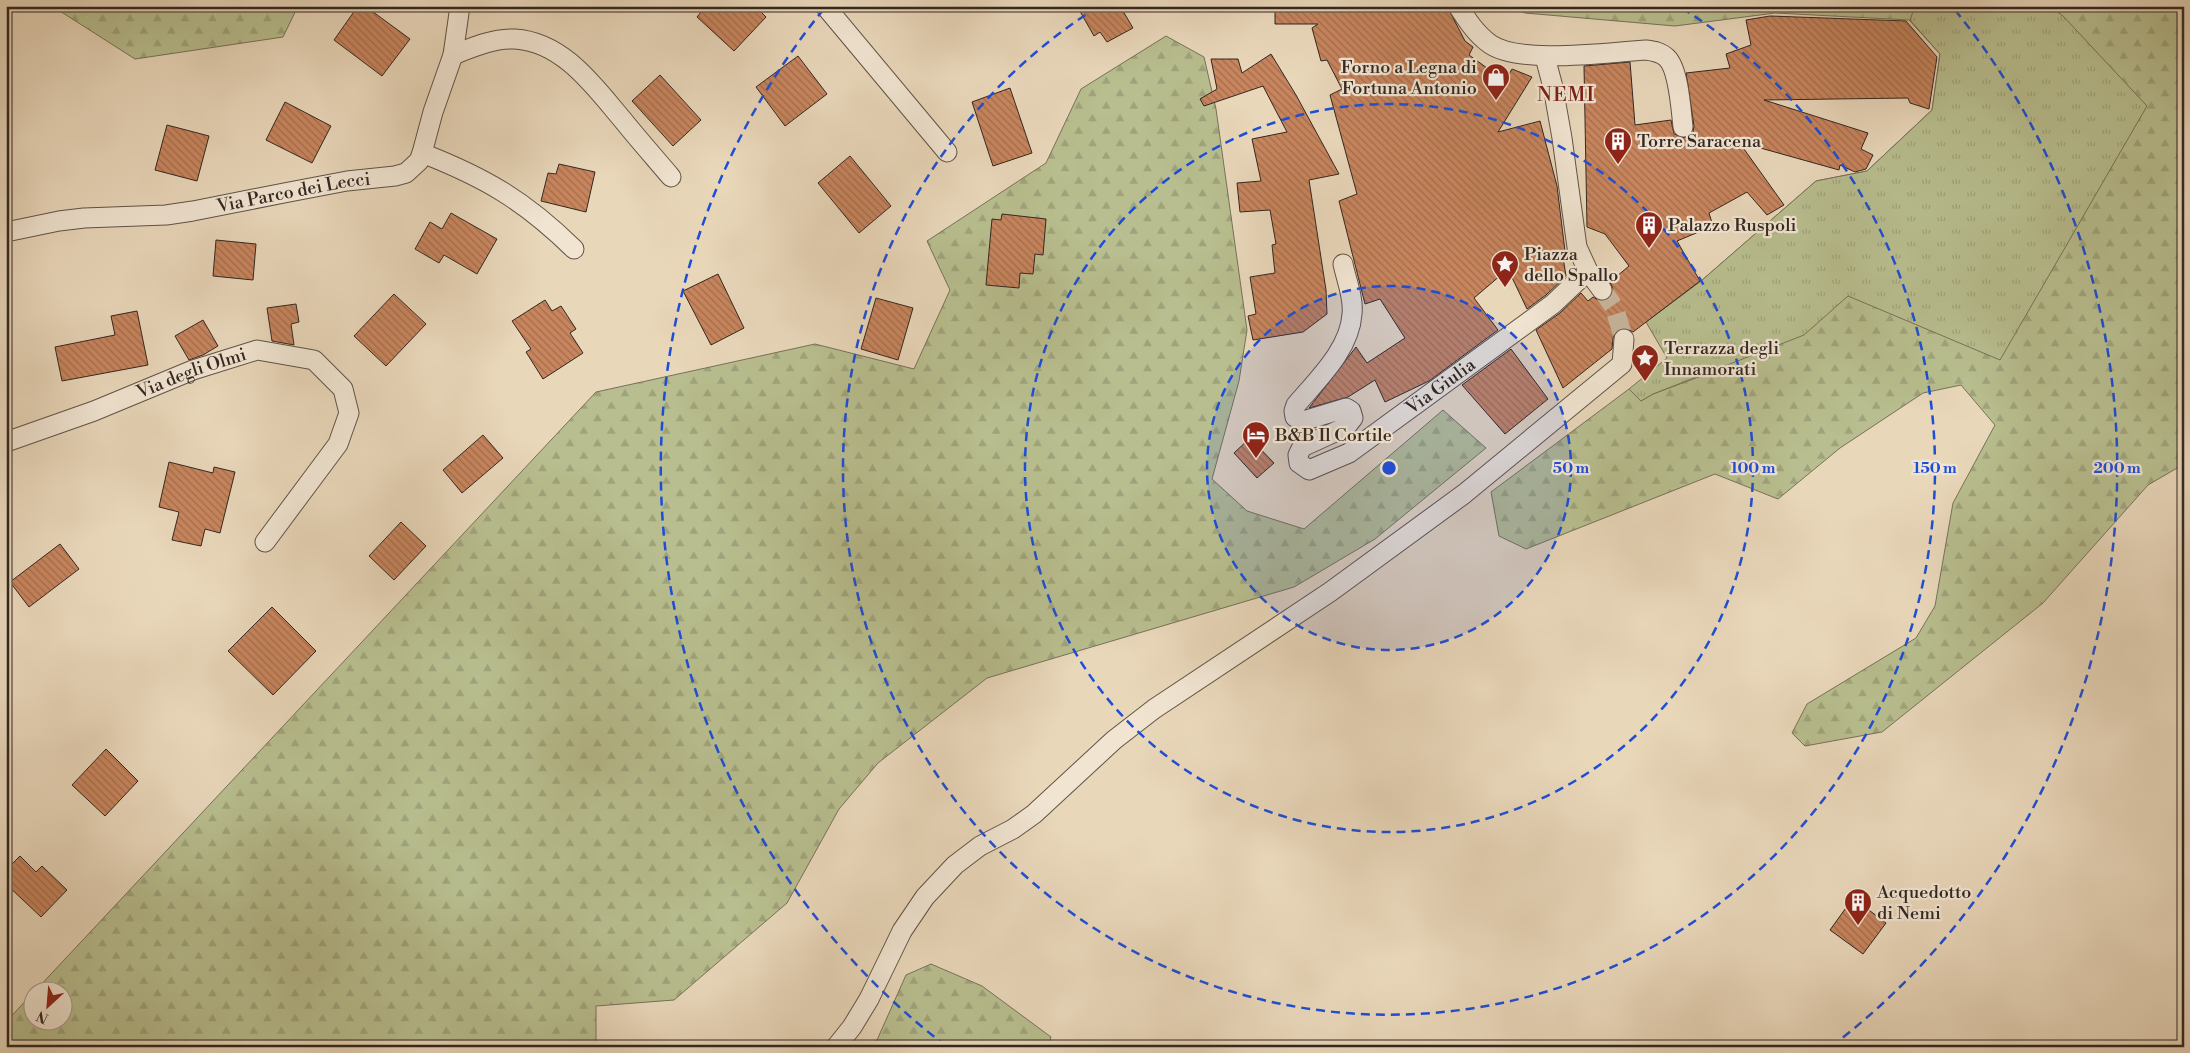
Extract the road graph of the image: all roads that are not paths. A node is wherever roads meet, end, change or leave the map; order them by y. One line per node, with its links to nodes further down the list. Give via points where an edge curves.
1 (460, 6): 4 (street, Via Parco dei Lecci)
2 (825, 6): 7 (street)
3 (1458, 6): 5 (street, via 1476,32 1492,46)
4 (453, 55): 8 (street, Via Parco dei Lecci); 9 (street, via 502,39 525,40 547,48 568,61 589,81)
5 (1544, 57): 6 (street, via 1657,51 1668,58 1674,70); 13 (street, via 1562,138 1577,247)
6 (1683, 127)
7 (947, 152)
8 (422, 153): 10 (street, Via Parco dei Lecci, via 411,169 395,176 193,211 84,218); 11 (street, via 475,176 516,199)
9 (671, 177)
10 (6, 232)
11 (574, 249)
12 (1343, 264): 13 (street, Via Giulia, via 1353,311 1351,327 1342,348 1294,411 1295,417 1303,421 1346,408 1353,418 1346,427 1302,447 1299,463 1309,470 1357,447 1553,304)
13 (1588, 271): 14 (street)
14 (1602, 290)
15 (1624, 344): 18 (street, via 1622,364 1464,494 1330,592 1130,728 1034,814 980,846 943,876 902,931 869,999)
16 (6, 442): 17 (street, Via degli Olmi, via 94,411 193,370 257,350 314,360 343,389 349,413 338,444)
17 (265, 542)
18 (836, 1047)

